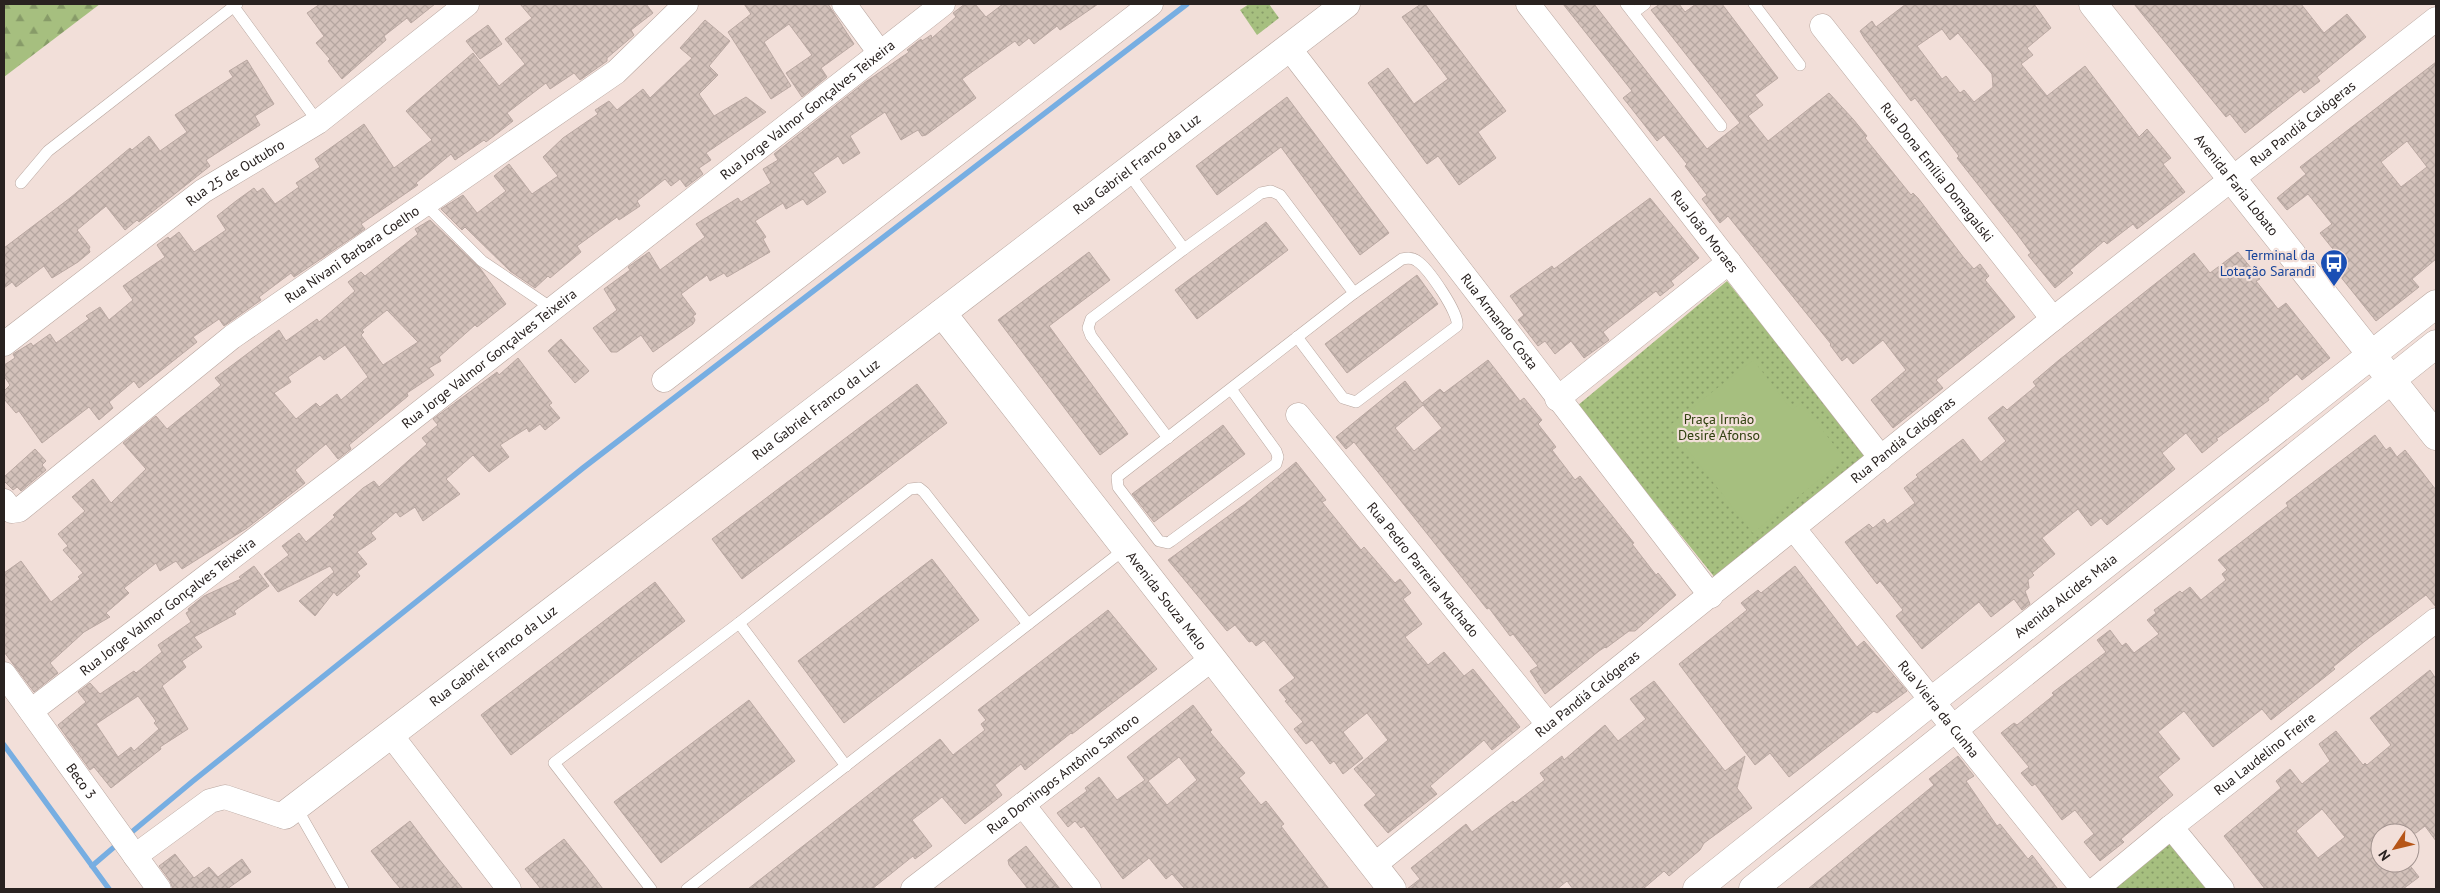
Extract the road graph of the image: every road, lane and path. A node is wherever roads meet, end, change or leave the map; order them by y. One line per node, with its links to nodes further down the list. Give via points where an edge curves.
1 (467, 4): 18 (street, Rua 25 de Outubro)
2 (686, 4): 23 (street, Rua Nivani Barbara Coelho, via 616,72)
3 (844, 4): 16 (street)
4 (943, 4): 16 (street, Rua Jorge Valmor Gonçalves Teixeira)
5 (1151, 4): 35 (street)
6 (1346, 4): 15 (street, Rua Gabriel Franco da Luz)
7 (1528, 4): 25 (street, Rua João Moraes)
8 (1645, 4): 12 (lane)
9 (1754, 4): 17 (lane)
10 (2093, 4): 21 (street, Avenida Faria Lobato)
11 (235, 5): 18 (lane); 22 (lane, via 48,151)
12 (1630, 8): 19 (lane)
13 (2436, 19): 21 (street, Rua Pandiá Calógeras)
14 (1822, 26): 30 (street, Rua Dona Emília Domagalski)
15 (1289, 48): 20 (street, Rua Gabriel Franco da Luz); 38 (street, Rua Armando Costa)
16 (880, 52): 28 (street, Rua Jorge Valmor Gonçalves Teixeira)
17 (1800, 65)
18 (318, 122): 32 (street, Rua 25 de Outubro, via 203,191)
19 (1721, 126)
20 (1127, 171): 24 (lane); 29 (street, Rua Gabriel Franco da Luz)
21 (2233, 180): 30 (street, Rua Pandiá Calógeras); 34 (street, Avenida Faria Lobato)
22 (22, 183)
23 (424, 204): 28 (lane, via 482,261); 43 (street, Rua Nivani Barbara Coelho, via 232,337)
24 (1184, 249): 26 (lane, via 1261,193 1271,191 1280,195); 41 (lane, via 1091,319 1088,328)
25 (1729, 262): 38 (street); 42 (street, Rua João Moraes)
26 (1354, 293): 31 (lane); 31 (lane, via 1402,259 1411,258 1422,265 1456,312 1457,326 1356,402 1343,398)
27 (2436, 304): 34 (street, Avenida Alcides Maia)
28 (553, 309): 53 (street, Rua Jorge Valmor Gonçalves Teixeira)
29 (942, 313): 45 (street, Avenida Souza Melo); 56 (street, Rua Gabriel Franco da Luz)
30 (2053, 319): 42 (street, Rua Pandiá Calógeras)
31 (1297, 337): 37 (lane)
32 (4, 344)
33 (2436, 344): 36 (street)
34 (2372, 356): 36 (street, Avenida Faria Lobato); 52 (street, Avenida Alcides Maia)
35 (664, 380)
36 (2392, 380): 40 (street, Avenida Faria Lobato); 55 (street)
37 (1231, 389): 41 (lane); 41 (lane, via 1276,450 1276,464 1168,543 1156,538 1116,480)
38 (1557, 399): 46 (street, Rua Armando Costa)
39 (1298, 415): 54 (street, Rua Pedro Parreira Machado)
40 (2436, 436)
41 (1168, 438)
42 (1881, 458): 44 (street, Rua Pandiá Calógeras)
43 (12, 505)
44 (1794, 529): 46 (street, Rua Pandiá Calógeras); 52 (street, Rua Vieira da Cunha)
45 (1125, 549): 49 (lane); 50 (street, Avenida Souza Melo)
46 (1711, 596): 54 (street, Rua Pandiá Calógeras)
47 (2436, 620): 60 (street, Rua Laudelino Freire)
48 (739, 624): 49 (lane, via 910,489 918,488 948,521); 57 (lane); 66 (lane, via 554,763)
49 (1028, 624): 57 (lane)
50 (1212, 659): 58 (street, Rua Domingos Antônio Santoro); 62 (street, Avenida Souza Melo)
51 (4, 674): 53 (street, Beco 3)
52 (1933, 700): 55 (street, Rua Vieira da Cunha); 71 (street, Avenida Alcides Maia)
53 (31, 711): 61 (street, Beco 3)
54 (1548, 724): 62 (street, Rua Pandiá Calógeras)
55 (1955, 729): 72 (street); 73 (street, Rua Vieira da Cunha)
56 (390, 735): 59 (street, Rua Gabriel Franco da Luz); 65 (street)
57 (846, 766): 67 (lane)
58 (1023, 805): 68 (street, Rua Domingos Antônio Santoro); 69 (street)
59 (290, 811): 61 (street, via 278,816 225,797 217,798); 64 (lane)
60 (2171, 827): 74 (street, Rua Laudelino Freire); 75 (street)
61 (135, 856): 63 (street, Beco 3)
62 (1373, 866): 70 (street, Avenida Souza Melo)
63 (158, 889)
64 (343, 889)
65 (508, 889)
66 (651, 889)
67 (687, 889)
68 (913, 889)
69 (1089, 889)
70 (1392, 889)
71 (1697, 889)
72 (1753, 889)
73 (2083, 889)
74 (2096, 889)
75 (2222, 889)

